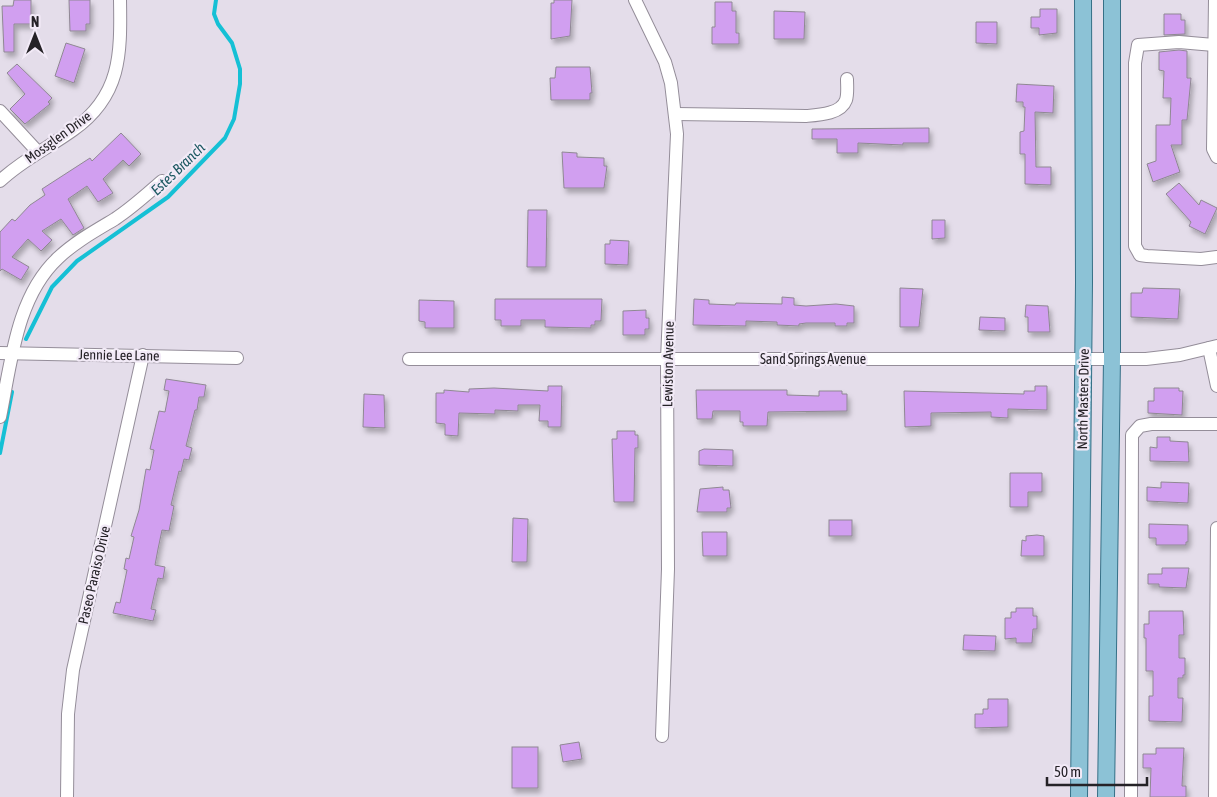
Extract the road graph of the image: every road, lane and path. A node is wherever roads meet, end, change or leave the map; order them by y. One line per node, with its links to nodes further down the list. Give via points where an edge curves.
1 (120, 0): 11 (street, Mossglen Drive, via 120,42 110,89 92,114)
2 (635, 0): 10 (street, Lewiston Avenue, via 665,62)
3 (1083, 0): 21 (main road, North Masters Drive)
4 (1112, 0): 22 (main road, North Masters Drive)
5 (1215, 0): 6 (street)
6 (1214, 45): 8 (street); 15 (street, via 1179,42 1138,45 1135,63 1136,246 1140,254 1147,256)
7 (847, 79): 10 (street, via 846,100 825,114)
8 (1215, 86): 12 (street, via 1213,150)
9 (0, 111): 11 (street)
10 (676, 114): 24 (street, Lewiston Avenue, via 677,155)
11 (38, 152): 14 (street, Mossglen Drive)
12 (1217, 157)
13 (162, 181): 18 (street, via 136,204 56,259 24,308)
14 (0, 182)
15 (1217, 257)
16 (1213, 347): 22 (street, Sand Springs Avenue, via 1146,359); 25 (street)
17 (0, 353): 18 (street, Jennie Lee Lane)
18 (14, 354): 19 (street, Jennie Lee Lane); 26 (street)
19 (142, 355): 20 (street, Jennie Lee Lane); 35 (street, Paseo Paraiso Drive, via 72,670)
20 (237, 358)
21 (1083, 358): 22 (street, Sand Springs Avenue); 24 (street, Sand Springs Avenue); 31 (main road, North Masters Drive)
22 (1112, 358): 32 (main road, North Masters Drive)
23 (408, 359): 24 (street, Sand Springs Avenue)
24 (667, 359): 33 (street, Lewiston Avenue, via 668,569)
25 (1217, 386)
26 (0, 417)
27 (1217, 424): 38 (street, via 1151,424 1140,426 1132,434)
28 (1217, 528): 29 (street)
29 (1217, 582): 30 (street)
30 (1216, 662): 34 (street)
31 (1079, 706): 32 (main road); 36 (main road, North Masters Drive)
32 (1108, 706): 37 (main road, North Masters Drive)
33 (662, 736)
34 (1216, 743): 39 (street)
35 (67, 797)
36 (1079, 797)
37 (1106, 797)
38 (1131, 797)
39 (1215, 797)

